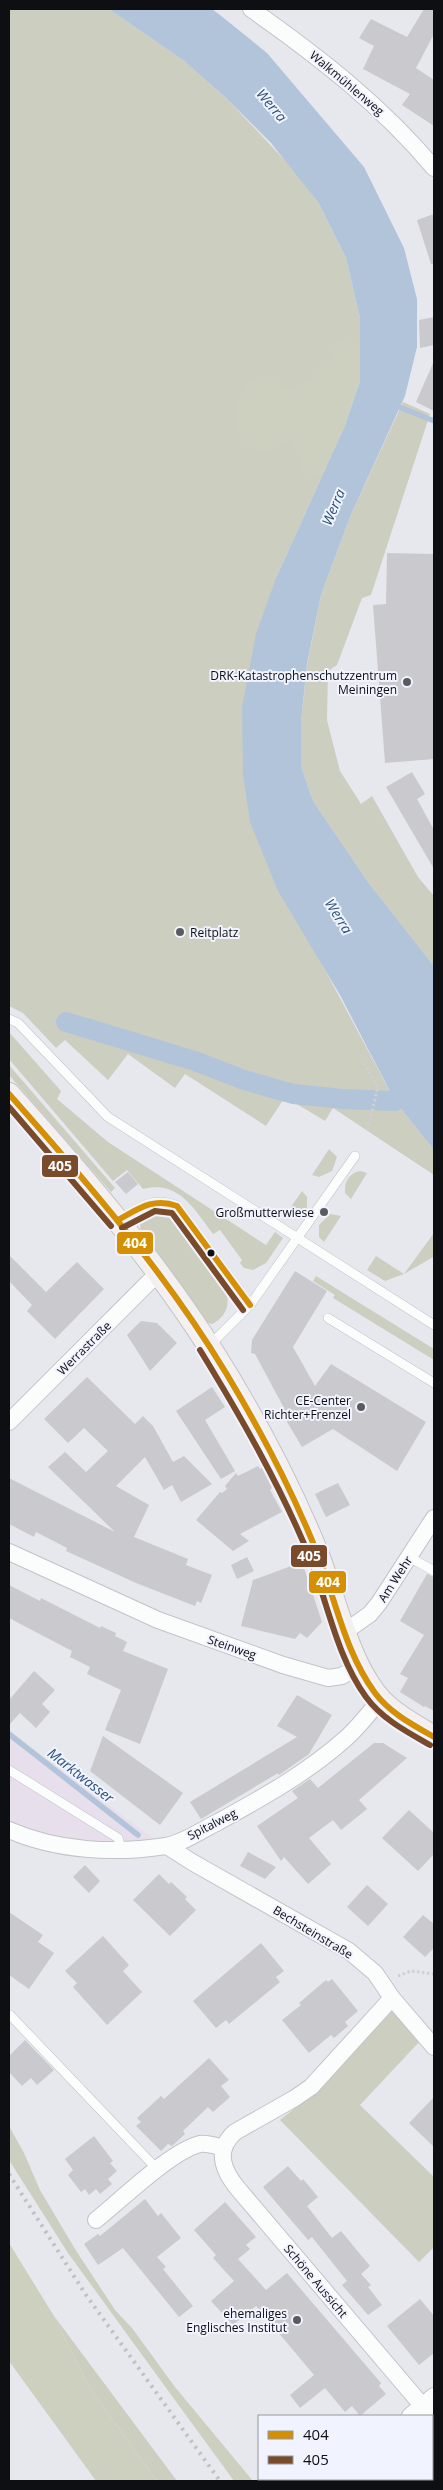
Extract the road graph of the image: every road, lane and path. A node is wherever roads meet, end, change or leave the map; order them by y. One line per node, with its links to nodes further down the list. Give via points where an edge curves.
1 (251, 9): 2 (street, Walkmühlenweg, via 330,66 396,125)
2 (434, 168)
3 (9, 1018): 9 (lane, via 18,1023 108,1117)
4 (364, 1063): 6 (path, via 378,1087)
5 (9, 1094): 8 (street)
6 (367, 1131)
7 (356, 1156): 9 (lane)
8 (118, 1220): 10 (street); 11 (lane, via 154,1201 162,1200 177,1206)
9 (299, 1239): 11 (lane); 13 (lane)
10 (158, 1273): 14 (street); 16 (street, Werrastraße)
11 (250, 1305): 14 (lane)
12 (328, 1318): 15 (lane)
13 (434, 1325)
14 (208, 1346): 21 (street, via 288,1488 318,1555)
15 (434, 1383)
16 (9, 1422)
17 (434, 1518): 19 (street, Am Wehr)
18 (9, 1552): 22 (street, Steinweg, via 158,1620 283,1665 328,1678 342,1676)
19 (409, 1557): 20 (lane); 21 (street, Am Wehr, via 375,1608)
20 (434, 1571)
21 (346, 1631): 22 (street)
22 (359, 1664): 23 (street)
23 (380, 1700): 24 (street); 27 (street, Spitalweg, via 346,1739 314,1763 236,1812)
24 (434, 1737)
25 (9, 1770): 28 (lane, via 118,1838)
26 (9, 1830): 28 (street, Spitalweg, via 56,1845)
27 (167, 1846): 28 (street, Spitalweg); 30 (street, Bechsteinstraße, via 349,1950)
28 (121, 1848)
29 (434, 1974): 30 (path, via 411,1971)
30 (380, 1982): 31 (street, Bechsteinstraße)
31 (392, 1998): 33 (street, Bechsteinstraße); 34 (street, via 311,2087 235,2132)
32 (10, 2015): 35 (lane)
33 (434, 2047)
34 (224, 2148): 35 (street, via 203,2144 193,2146); 37 (street, Schöne Aussicht, via 223,2158 229,2179)
35 (158, 2170): 36 (street)
36 (96, 2220)
37 (426, 2410)

